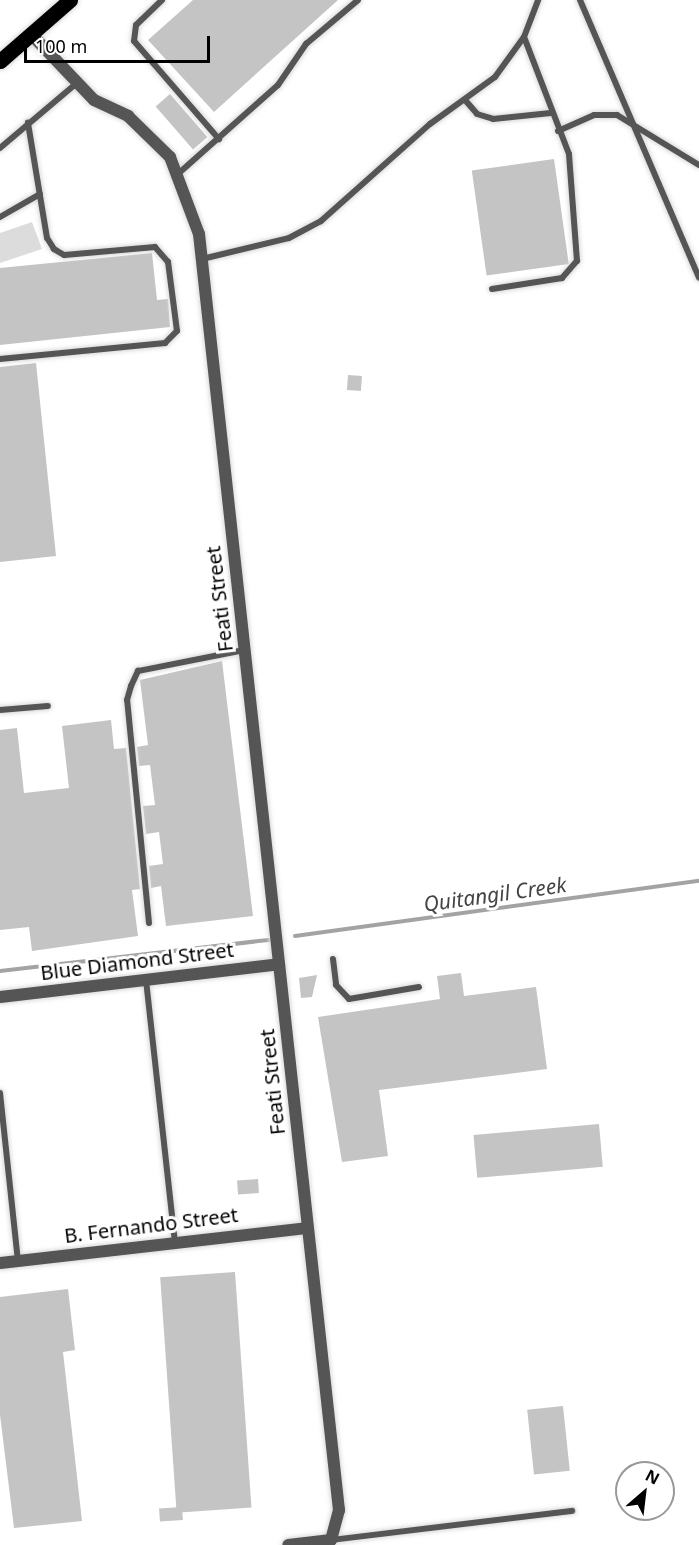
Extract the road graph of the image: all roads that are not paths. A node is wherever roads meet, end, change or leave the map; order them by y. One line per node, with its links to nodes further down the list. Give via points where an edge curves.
1 (70, 0): 6 (main road)
2 (162, 0): 15 (lane, via 136,24 134,41)
3 (358, 0): 15 (lane, via 306,44 278,85)
4 (538, 0): 7 (lane)
5 (580, 0): 12 (lane)
6 (31, 34): 8 (main road); 9 (street, Feati Street)
7 (525, 37): 10 (lane, via 495,76); 11 (lane)
8 (0, 61)
9 (78, 82): 13 (lane); 18 (street, Feati Street, via 94,100 140,125)
10 (465, 100): 11 (lane, via 477,114 493,119); 21 (lane, via 430,124 311,228)
11 (551, 113): 14 (lane)
12 (628, 119): 14 (lane, via 601,114); 17 (lane); 22 (lane)
13 (28, 123): 16 (lane); 19 (lane)
14 (558, 131): 23 (lane, via 571,163 575,267 562,278)
15 (219, 140): 18 (lane)
16 (0, 148)
17 (699, 165)
18 (179, 173): 21 (street, Feati Street)
19 (40, 194): 20 (lane); 24 (lane, via 48,238 64,255 144,245 163,254 177,331 165,343)
20 (0, 217)
21 (202, 259): 25 (street, Feati Street)
22 (699, 278)
23 (492, 288)
24 (0, 359)
25 (244, 650): 28 (lane, via 138,670 131,686 127,700); 30 (street, Feati Street)
26 (48, 706): 27 (lane)
27 (0, 710)
28 (149, 923)
29 (333, 959): 32 (lane, via 336,985 349,999)
30 (279, 964): 31 (street, Blue Diamond Street); 35 (street, Feati Street)
31 (146, 980): 33 (street, Blue Diamond Street); 36 (lane)
32 (419, 987)
33 (0, 997)
34 (0, 1093): 37 (lane)
35 (307, 1228): 36 (street, B. Fernando Street); 40 (street, Feati Street, via 339,1510)
36 (175, 1241): 37 (street, B. Fernando Street)
37 (18, 1261): 38 (street, B. Fernando Street)
38 (0, 1263)
39 (572, 1511): 40 (lane)
40 (331, 1540): 41 (street)
41 (288, 1545)

